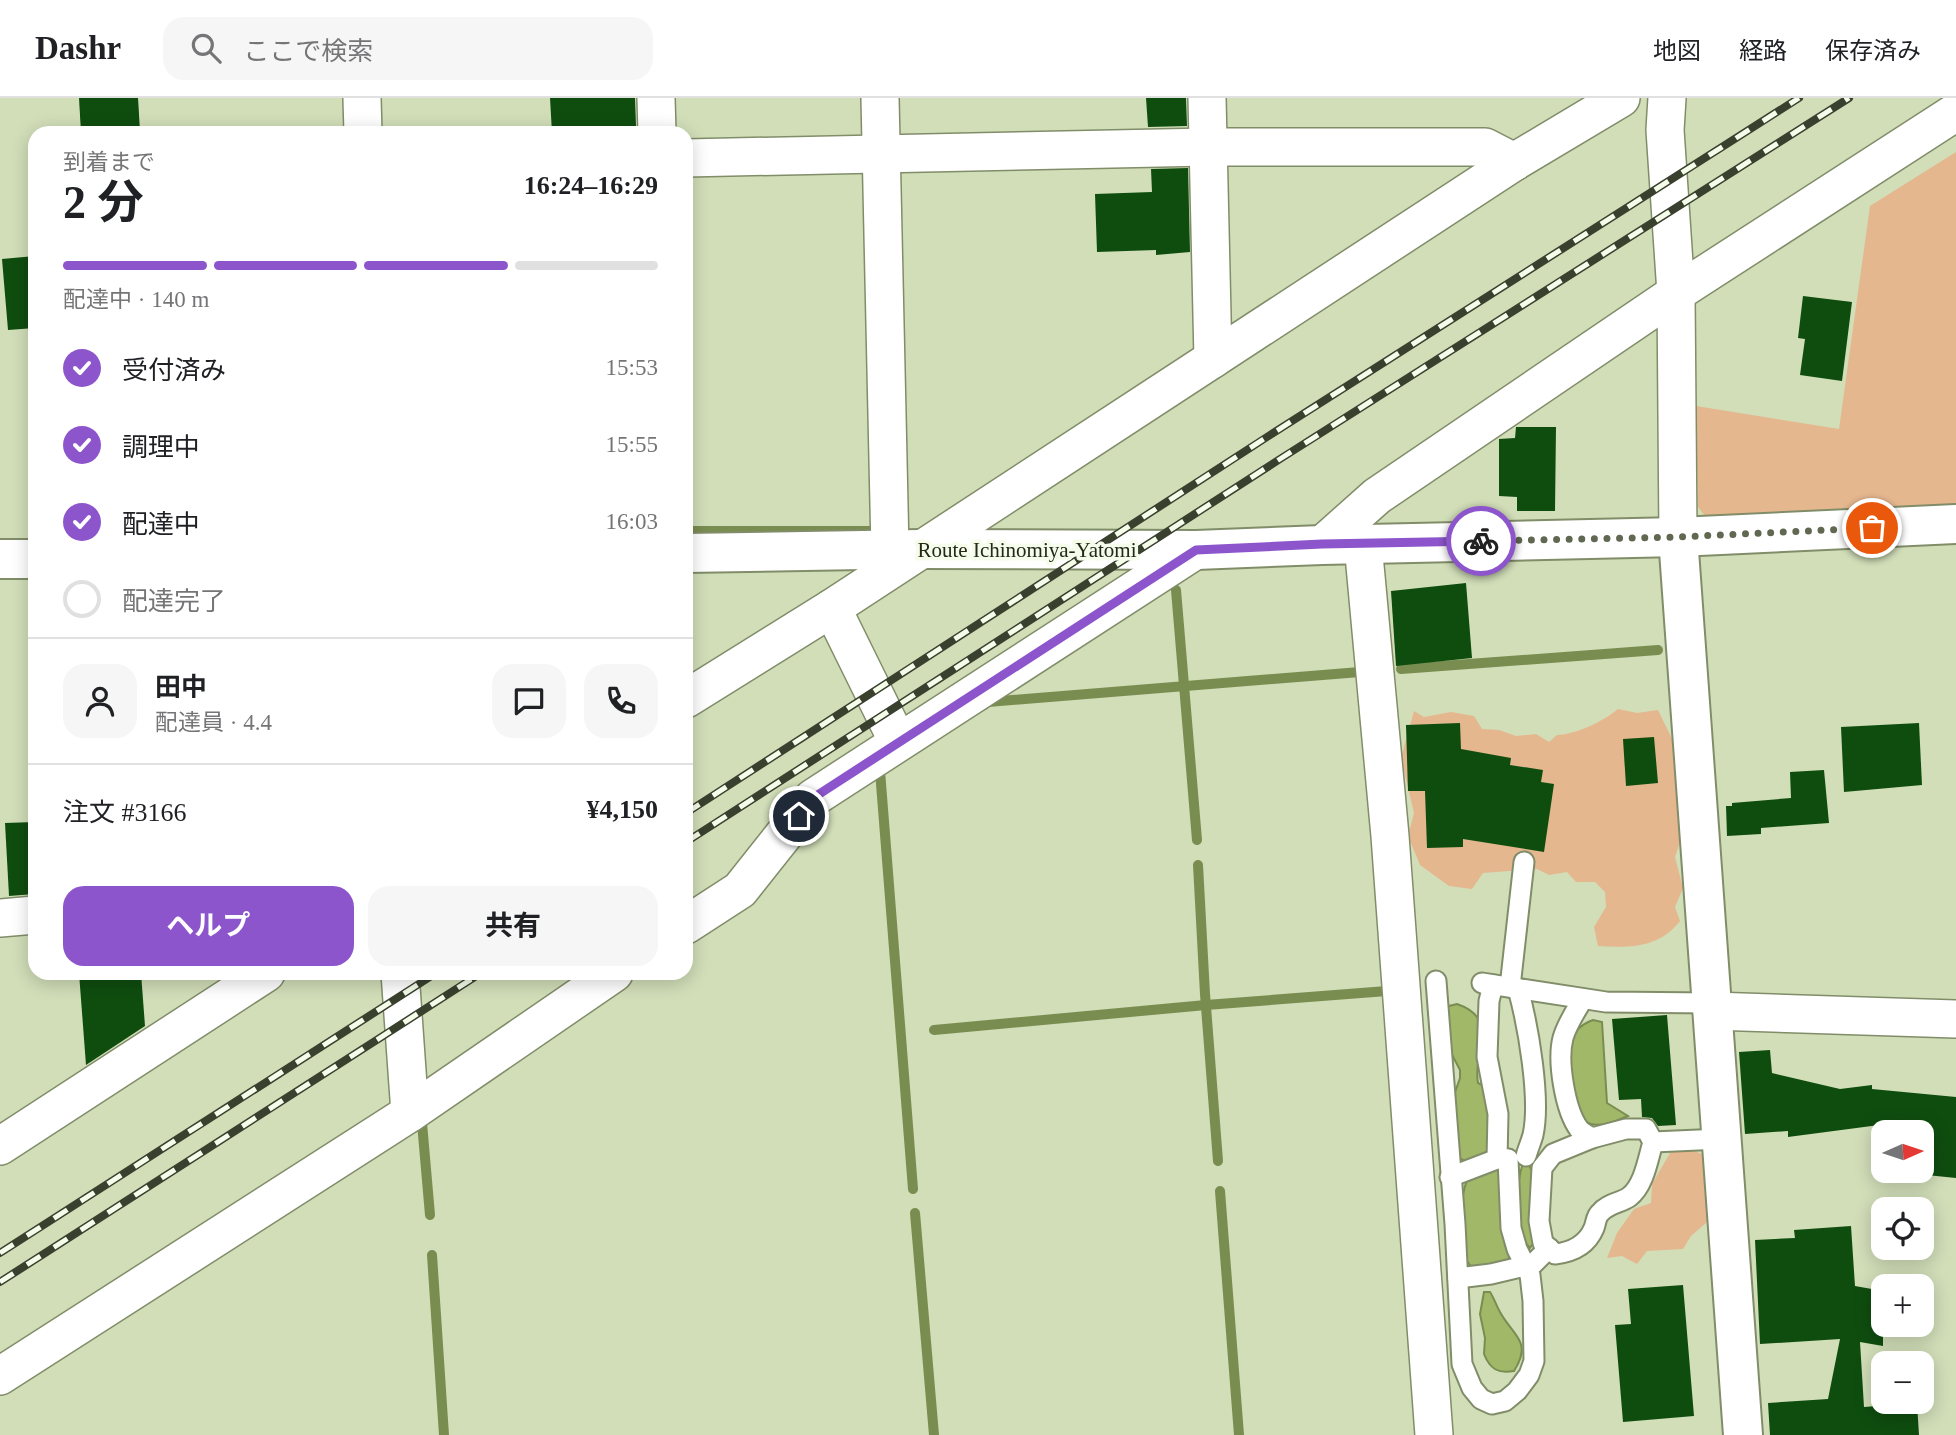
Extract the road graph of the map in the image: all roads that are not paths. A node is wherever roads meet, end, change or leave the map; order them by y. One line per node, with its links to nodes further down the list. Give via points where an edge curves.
1 (362, 98): 8 (street)
2 (656, 98): 9 (street)
3 (880, 98): 11 (street)
4 (1207, 98): 10 (street)
5 (1621, 98): 13 (street)
6 (1667, 98): 14 (street)
7 (1956, 112): 14 (street)
8 (363, 126)
9 (657, 126)
10 (1208, 147): 11 (street); 13 (street, via 1485,147); 15 (street)
11 (882, 153): 12 (street); 20 (street)
12 (693, 158)
13 (1514, 162): 15 (street)
14 (1676, 293): 17 (street); 18 (street, via 1377,496)
15 (1213, 359): 20 (street)
16 (1956, 524): 17 (main road, Route Ichinomiya-Yatomi)
17 (1678, 537): 19 (main road, Route Ichinomiya-Yatomi); 38 (main road)
18 (1322, 544): 19 (main road, Route Ichinomiya-Yatomi); 21 (main road, Route Ichinomiya-Yatomi)
19 (1363, 544): 47 (street, via 1390,836)
20 (905, 550): 21 (main road, Route Ichinomiya-Yatomi); 22 (main road, Route Ichinomiya-Yatomi); 25 (street)
21 (1196, 550): 27 (street)
22 (693, 553)
23 (0, 559): 24 (main road)
24 (28, 559)
25 (832, 608): 26 (street); 27 (street)
26 (693, 695)
27 (898, 742): 31 (street, via 813,798 740,890)
28 (1524, 862): 36 (lane)
29 (28, 916): 30 (street)
30 (0, 918)
31 (693, 920)
32 (255, 980): 44 (street)
33 (400, 980): 40 (street)
34 (604, 980): 40 (street)
35 (1436, 981): 47 (lane)
36 (1501, 986): 37 (lane); 45 (lane, via 1489,1001 1487,1057); 45 (lane, via 1523,1008 1535,1109 1533,1135)
37 (1583, 999): 38 (lane); 41 (lane, via 1562,1040 1561,1068 1571,1115 1580,1131)
38 (1712, 1007): 39 (street); 42 (main road)
39 (1956, 1019)
40 (410, 1113): 51 (street)
41 (1592, 1138): 43 (lane, via 1646,1129); 46 (lane, via 1553,1154)
42 (1721, 1139): 43 (lane); 53 (main road)
43 (1653, 1142): 48 (lane, via 1630,1197 1598,1213 1585,1243 1570,1253 1556,1254)
44 (0, 1146)
45 (1510, 1158): 46 (lane, via 1533,1154); 47 (lane); 49 (lane, via 1511,1228)
46 (1549, 1160): 48 (lane, via 1542,1168 1539,1221 1543,1243)
47 (1438, 1170): 50 (lane); 52 (street)
48 (1549, 1248): 49 (lane)
49 (1525, 1266): 50 (lane); 50 (lane, via 1533,1300 1534,1361 1529,1375 1505,1401 1492,1404 1481,1399 1466,1377)
50 (1458, 1278)
51 (0, 1376)
52 (1434, 1435)
53 (1743, 1435)

